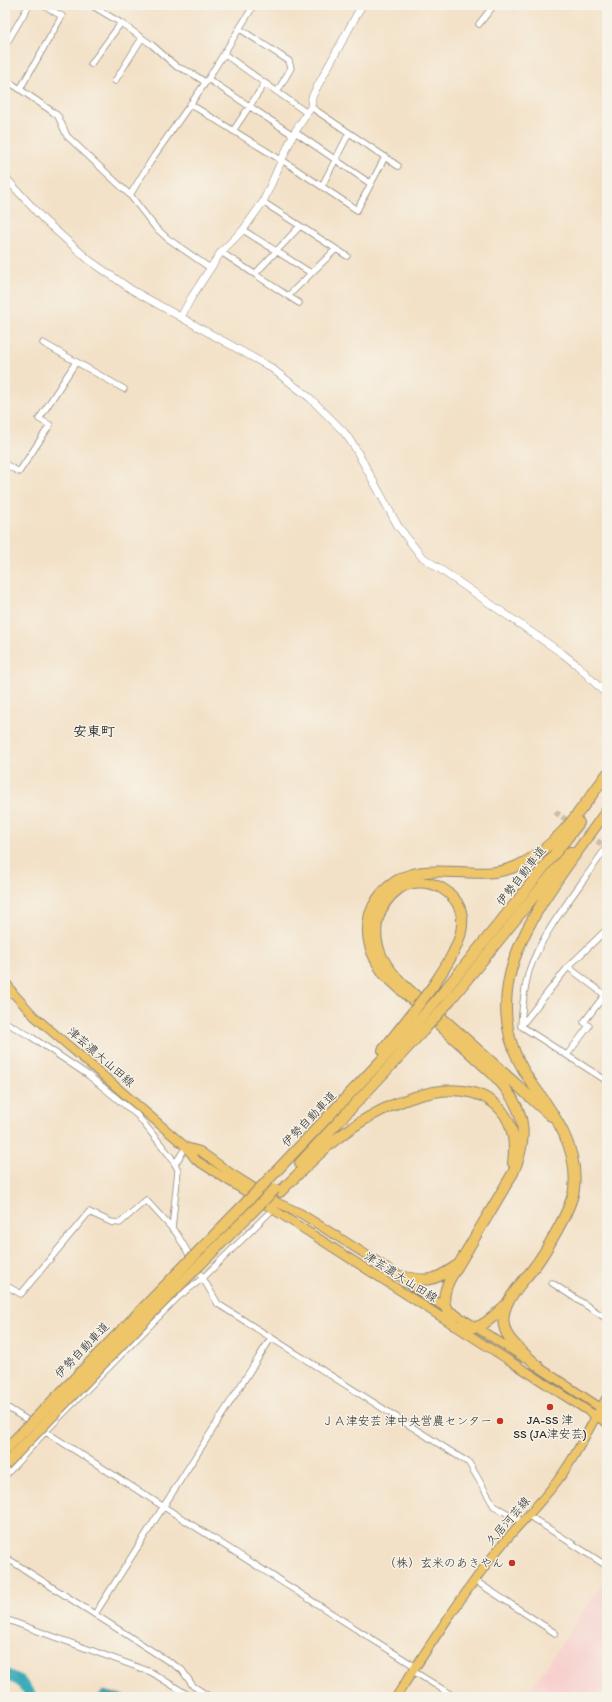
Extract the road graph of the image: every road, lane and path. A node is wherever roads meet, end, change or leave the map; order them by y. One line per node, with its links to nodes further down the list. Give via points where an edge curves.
1 (29, 5): 11 (street)
2 (42, 5): 18 (street, via 62,16)
3 (91, 5): 7 (street)
4 (254, 5): 9 (street)
5 (362, 5): 22 (street, via 317,87)
6 (494, 5): 8 (street)
7 (121, 23): 10 (street); 13 (street)
8 (479, 24)
9 (240, 28): 12 (street); 19 (street, via 289,61 291,68)
10 (142, 38): 15 (street, via 177,67); 16 (street)
11 (5, 46)
12 (224, 54): 15 (street); 17 (street)
13 (91, 64)
14 (5, 79): 18 (street)
15 (206, 80): 20 (street); 21 (street)
16 (115, 81)
17 (265, 83): 19 (street); 21 (street)
18 (20, 89): 33 (street, via 54,112 67,136)
19 (277, 92): 22 (street)
20 (190, 104): 23 (street); 33 (street)
21 (249, 106): 23 (street); 25 (street)
22 (309, 110): 24 (street); 25 (street)
23 (233, 131): 27 (street)
24 (349, 132): 26 (street); 28 (street)
25 (294, 134): 27 (street); 28 (street)
26 (385, 157): 29 (street); 31 (street)
27 (281, 160): 32 (street); 34 (street)
28 (336, 160): 31 (street); 32 (street)
29 (398, 166)
30 (5, 177): 46 (street, via 44,220 89,260 132,290)
31 (371, 184): 32 (street, via 357,210)
32 (322, 186)
33 (130, 195): 41 (street, via 167,238)
34 (262, 202): 35 (street); 36 (street)
35 (300, 226): 37 (street); 38 (street)
36 (243, 230): 38 (street); 39 (street)
37 (336, 249): 40 (street); 42 (street)
38 (277, 251): 42 (street); 43 (street)
39 (221, 252): 41 (street); 43 (street)
40 (347, 256)
41 (210, 268): 46 (street)
42 (311, 273): 44 (street)
43 (255, 274): 44 (street)
44 (288, 296): 45 (street)
45 (299, 303)
46 (181, 317): 51 (street, via 270,367 310,398 344,432 354,446 398,526 421,556 563,654)
47 (43, 343): 48 (street)
48 (76, 362): 49 (street); 50 (street, via 39,419 50,425 19,472)
49 (124, 389)
50 (5, 464)
51 (607, 695)
52 (607, 774): 72 (highway, via 563,832 527,861 489,874 432,871 408,874 396,880 381,894 370,916 369,946 384,974 493,1074 512,1096 523,1130 522,1150)
53 (607, 784): 62 (highway, 伊勢自動車道, bridge, via 552,858 440,996)
54 (607, 802): 73 (highway, 伊勢自動車道, bridge, via 570,852 447,1004)
55 (607, 810): 69 (highway, via 536,912 516,952 509,976 507,1009 512,1044 528,1077)
56 (607, 846): 64 (street, via 536,954 525,990)
57 (607, 929): 58 (street)
58 (568, 967): 61 (street); 64 (street)
59 (5, 981): 60 (main road, 津芸濃大山田線)
60 (9, 994): 66 (main road, 津芸濃大山田線)
61 (606, 994): 65 (street, via 584,1022 589,1026)
62 (412, 1021): 69 (highway, bridge, via 433,986 457,947 461,934 462,918 457,904 445,890 426,883 412,883 401,887 390,895 379,914 376,939 386,965 418,997 537,1105); 94 (highway, 伊勢自動車道, bridge, via 338,1106 265,1183)
63 (5, 1022): 67 (street)
64 (521, 1026): 65 (street)
65 (567, 1055): 68 (street)
66 (94, 1067): 67 (street); 70 (main road, 津芸濃大山田線)
67 (88, 1074): 71 (street, via 137,1115)
68 (607, 1081)
69 (557, 1120): 81 (highway, via 572,1158 575,1179 573,1198 533,1270 515,1290)
70 (186, 1147): 71 (street); 74 (main road, 津芸濃大山田線, via 196,1160); 77 (main road, 津芸濃大山田線, via 200,1152 278,1203 300,1213)
71 (175, 1164): 75 (street, via 178,1170)
72 (513, 1173): 73 (highway, via 513,1134 502,1111 478,1094 450,1090 414,1097 367,1119 336,1139); 76 (highway)
73 (278, 1191): 95 (highway, 伊勢自動車道, bridge, via 181,1284)
74 (272, 1210): 78 (street); 84 (main road, 津芸濃大山田線)
75 (172, 1229): 78 (street); 80 (street, via 146,1200 120,1223 111,1222 89,1212 21,1294)
76 (458, 1264): 77 (highway, via 429,1280); 82 (highway, via 445,1288)
77 (400, 1276): 82 (main road, 津芸濃大山田線)
78 (203, 1278): 86 (street, via 218,1304); 93 (street, via 178,1297)
79 (552, 1283): 83 (street)
80 (5, 1285)
81 (507, 1304): 85 (highway, via 486,1323); 87 (highway, via 504,1323 507,1335)
82 (445, 1307): 84 (highway); 85 (main road, 津芸濃大山田線)
83 (607, 1319)
84 (454, 1325): 85 (highway); 91 (main road, 津芸濃大山田線)
85 (476, 1328): 87 (main road, 津芸濃大山田線)
86 (271, 1338): 97 (street); 99 (street, via 469,1463 494,1506)
87 (538, 1366): 90 (main road, 津芸濃大山田線)
88 (607, 1397): 90 (main road, 久居河芸線)
89 (5, 1406): 93 (street)
90 (604, 1410): 91 (main road, 久居河芸線)
91 (597, 1417): 92 (main road, 津芸濃大山田線); 98 (main road, 久居河芸線, via 563,1473)
92 (607, 1423)
93 (46, 1431): 96 (street); 97 (street)
94 (5, 1450)
95 (5, 1466)
96 (5, 1476)
97 (163, 1506): 103 (street); 106 (street)
98 (529, 1516): 99 (main road, 久居河芸線); 101 (street)
99 (523, 1522): 102 (main road, 久居河芸線)
100 (5, 1557): 103 (street)
101 (607, 1566)
102 (474, 1580): 105 (street); 106 (main road, 久居河芸線)
103 (95, 1614): 108 (street, via 182,1670 193,1686)
104 (5, 1619): 107 (street, via 151,1672)
105 (556, 1633)
106 (415, 1669): 109 (main road, 久居河芸線); 110 (street)
107 (191, 1697)
108 (210, 1697)
109 (396, 1697)
110 (455, 1697)

